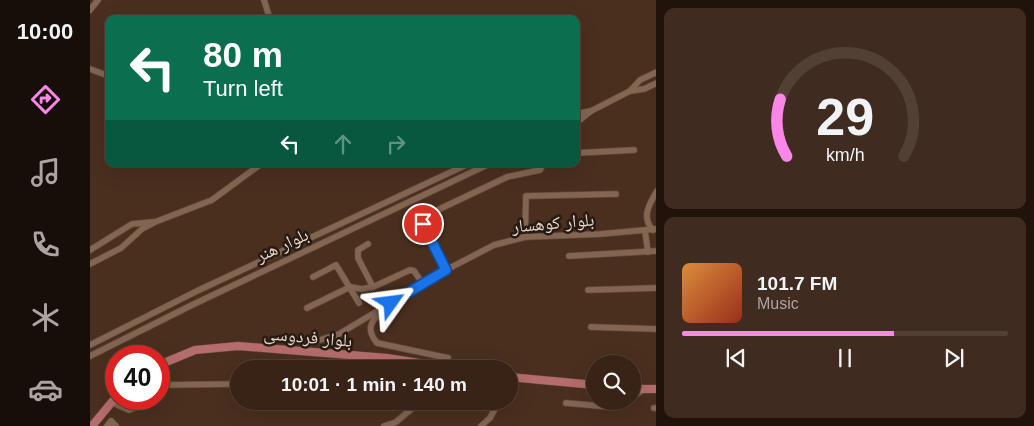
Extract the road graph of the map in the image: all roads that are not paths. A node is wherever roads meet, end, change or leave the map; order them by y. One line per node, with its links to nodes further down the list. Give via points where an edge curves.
1 (98, 0): 3 (street)
2 (264, 0): 4 (street)
3 (90, 10)
4 (269, 15)
5 (90, 69): 7 (street)
6 (656, 72): 9 (street, via 640,80)
7 (105, 75)
8 (656, 83): 9 (street)
9 (630, 91): 10 (street)
10 (591, 111): 11 (street); 12 (street)
11 (580, 113)
12 (580, 120)
13 (634, 150): 14 (street)
14 (580, 153)
15 (256, 167): 21 (street, via 212,200)
16 (462, 167): 44 (street, بلوار هنر)
17 (483, 167): 45 (street, بلوار هنر, via 192,304)
18 (542, 167): 31 (street, via 507,177 425,216 423,224)
19 (656, 191): 23 (street, via 647,216 648,225)
20 (616, 194): 24 (street, via 526,196)
21 (155, 222): 26 (street, via 132,224); 30 (street, via 121,248)
22 (646, 230): 23 (street, بلوار کوهسار); 24 (street, بلوار کوهسار); 28 (street)
23 (655, 230)
24 (525, 237): 31 (street, بلوار کوهسار, via 494,245)
25 (368, 244): 34 (street, via 357,254)
26 (90, 250)
27 (656, 251): 28 (street)
28 (648, 252): 29 (street)
29 (570, 256)
30 (90, 264)
31 (446, 270): 33 (street, بلوار کوهسار)
32 (313, 277): 35 (street, via 336,265)
33 (422, 284): 34 (street, via 410,270); 38 (street, بلوار کوهسار)
34 (373, 286): 35 (street, via 362,289)
35 (350, 287): 39 (street); 40 (street)
36 (656, 288): 37 (street)
37 (588, 290)
38 (405, 295): 43 (street, via 339,334); 46 (street, via 371,322 372,337 383,344)
39 (358, 303)
40 (306, 308)
41 (591, 327): 42 (street)
42 (656, 329)
43 (308, 344)
44 (90, 345)
45 (90, 356)
46 (448, 358)
47 (399, 360): 48 (main road, بلوار فردوسی, via 238,346 196,350)
48 (170, 361)
49 (518, 379): 50 (main road)
50 (586, 383)
51 (230, 384): 52 (street)
52 (170, 385)
53 (656, 389): 54 (main road)
54 (643, 390)
55 (566, 402): 56 (street)
56 (586, 404)
57 (105, 410): 60 (main road)
58 (410, 410): 63 (street, via 396,422)
59 (494, 410): 64 (street)
60 (92, 426)
61 (107, 426): 62 (street, via 111,421)
62 (116, 426)
63 (384, 426)
64 (481, 426)

